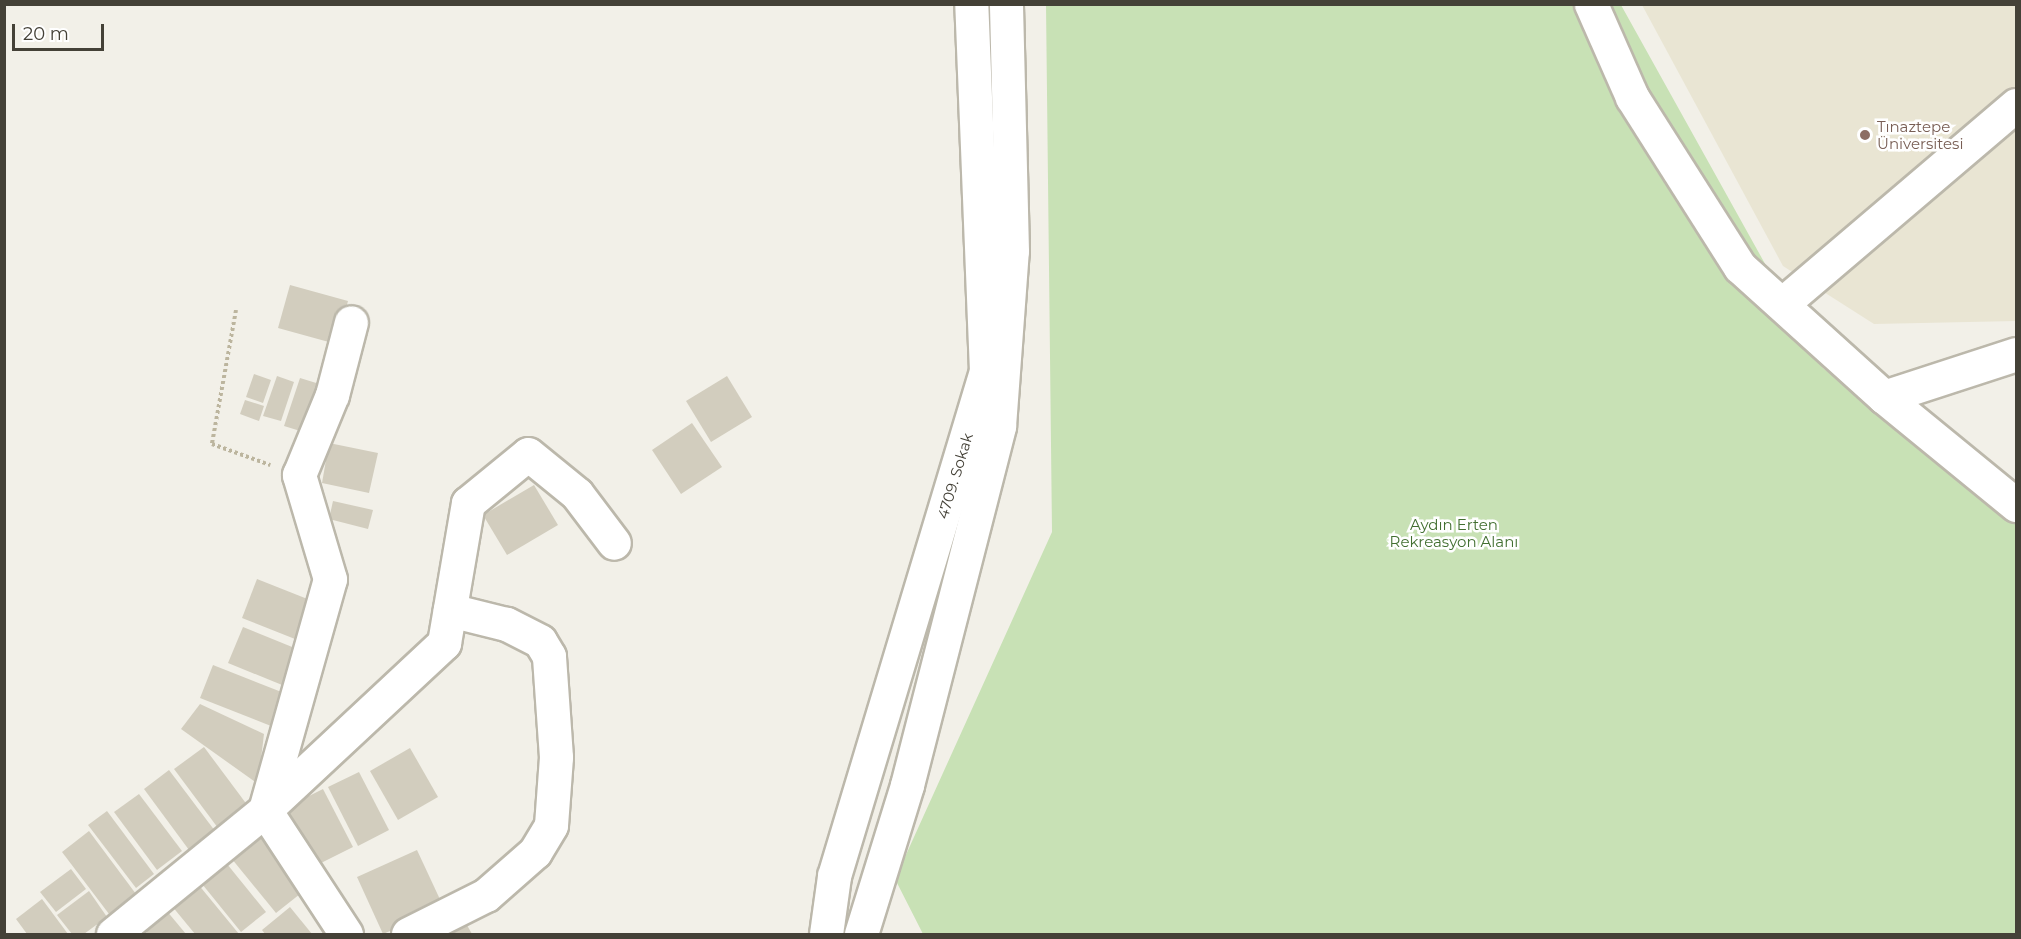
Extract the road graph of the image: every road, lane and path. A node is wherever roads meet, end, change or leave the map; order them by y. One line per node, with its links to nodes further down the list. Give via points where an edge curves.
1 (971, 4): 18 (street, 4709. Sokak, via 986,371 834,876)
2 (1006, 4): 19 (street, 4709. Sokak, via 1012,251 999,426 907,785)
3 (1591, 4): 5 (street, via 1638,107 1740,267)
4 (2016, 105): 5 (street)
5 (1782, 304): 9 (street)
6 (236, 310): 10 (path, via 213,444)
7 (351, 322): 10 (street, via 333,395)
8 (2016, 354): 9 (street)
9 (1884, 397): 11 (street)
10 (299, 475): 14 (street, via 330,579)
11 (2016, 506)
12 (614, 543): 13 (street, via 577,494 528,454 468,503)
13 (450, 610): 14 (street, via 444,643); 17 (street, via 506,624 540,641 549,656 556,757 551,825 535,852 486,895)
14 (266, 810): 15 (street); 16 (street)
15 (113, 934)
16 (346, 934)
17 (408, 934)
18 (826, 934)
19 (861, 934)

